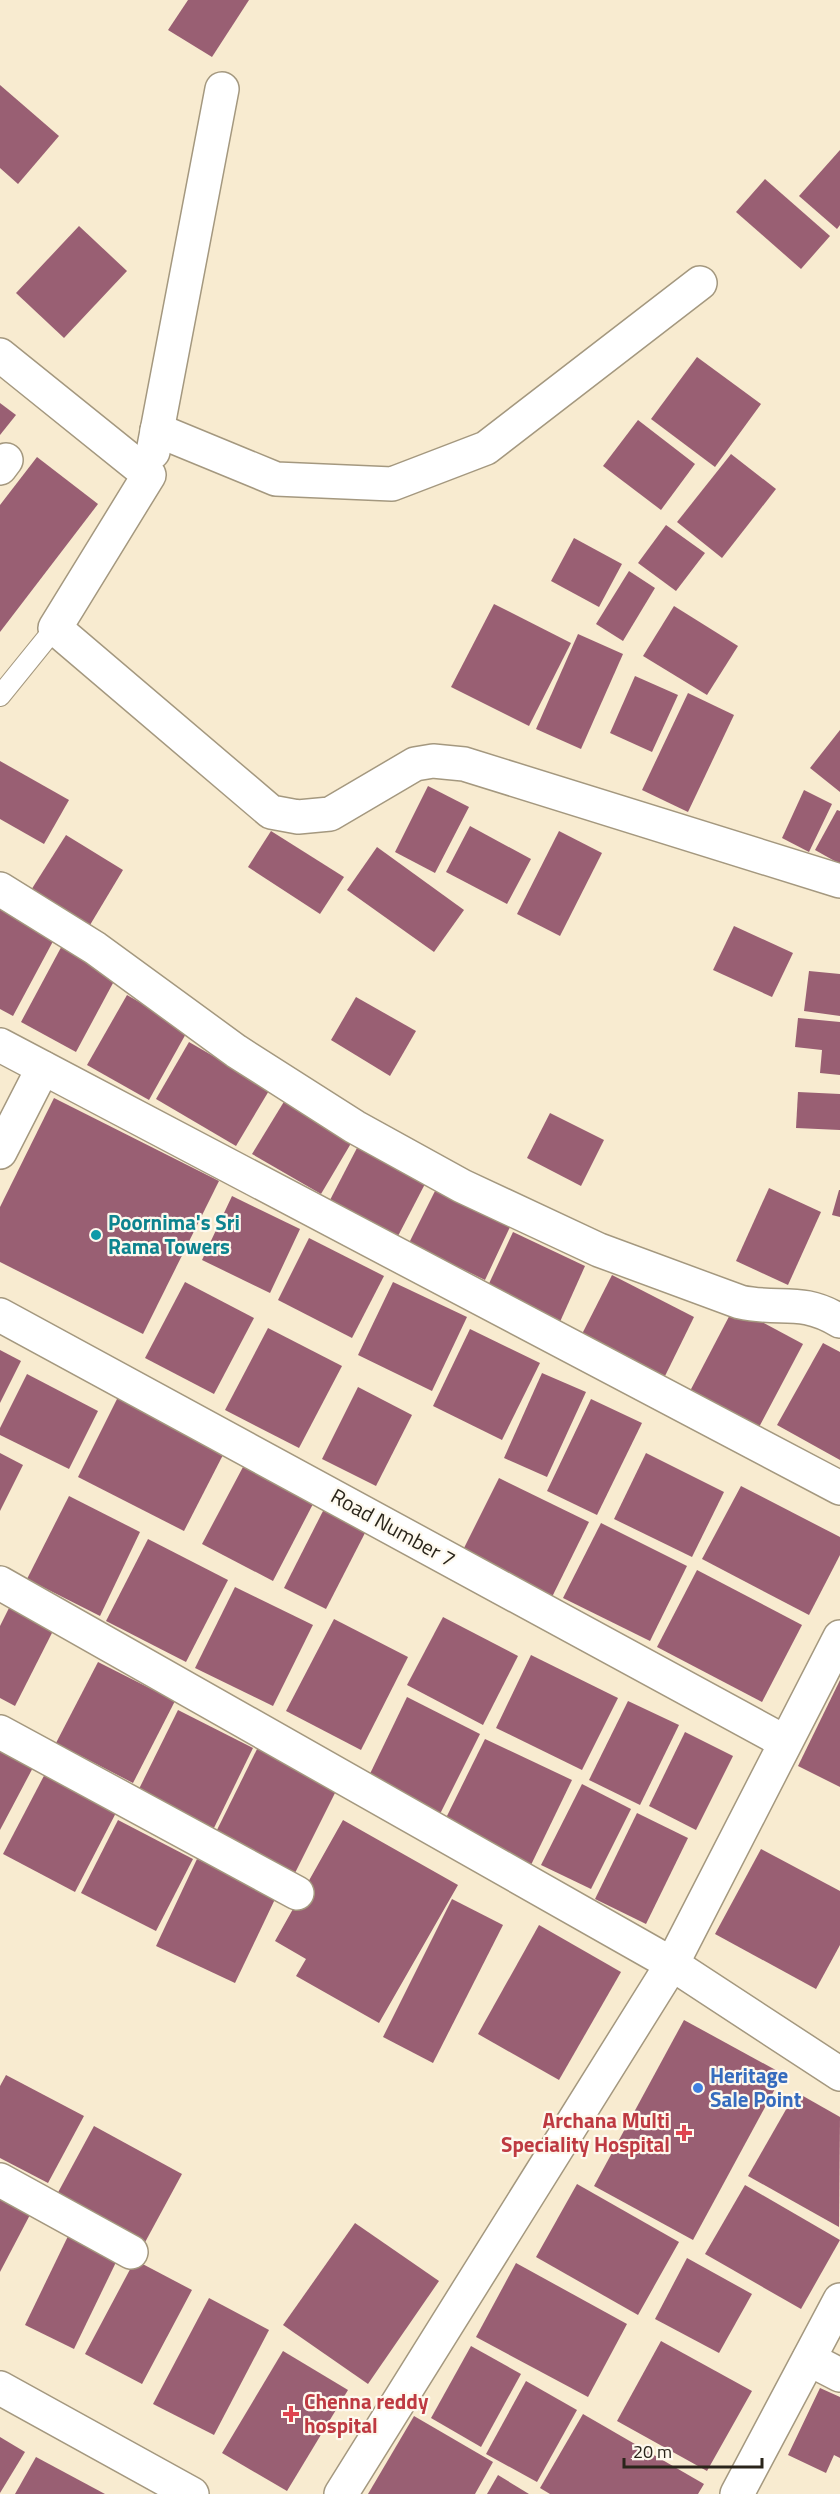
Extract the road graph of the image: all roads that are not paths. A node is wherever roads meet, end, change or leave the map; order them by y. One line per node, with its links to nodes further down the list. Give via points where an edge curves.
1 (222, 89): 4 (street)
2 (700, 284): 4 (street, via 486,448 392,484 276,479)
3 (0, 355): 5 (street)
4 (157, 430): 5 (street)
5 (149, 474): 6 (street)
6 (55, 628): 7 (lane); 8 (street, via 270,812 298,817 330,814 415,764 464,764)
7 (0, 696)
8 (840, 881)
9 (0, 889): 14 (street, via 95,948 256,1064 355,1127 462,1186 599,1250 740,1302 812,1307)
10 (0, 1045): 11 (street)
11 (43, 1068): 12 (street); 15 (street)
12 (0, 1152)
13 (0, 1315): 19 (street, Road Number 7)
14 (840, 1321)
15 (840, 1488)
16 (0, 1583): 21 (street)
17 (840, 1637): 19 (street)
18 (0, 1732): 20 (street)
19 (785, 1742): 21 (street)
20 (297, 1893)
21 (672, 1964): 22 (street); 30 (street)
22 (840, 2074)
23 (0, 2180): 24 (street)
24 (131, 2252)
25 (840, 2300): 26 (street)
26 (809, 2359): 27 (street); 31 (street)
27 (840, 2375)
28 (0, 2388): 29 (street)
29 (192, 2494)
30 (341, 2494)
31 (737, 2494)

